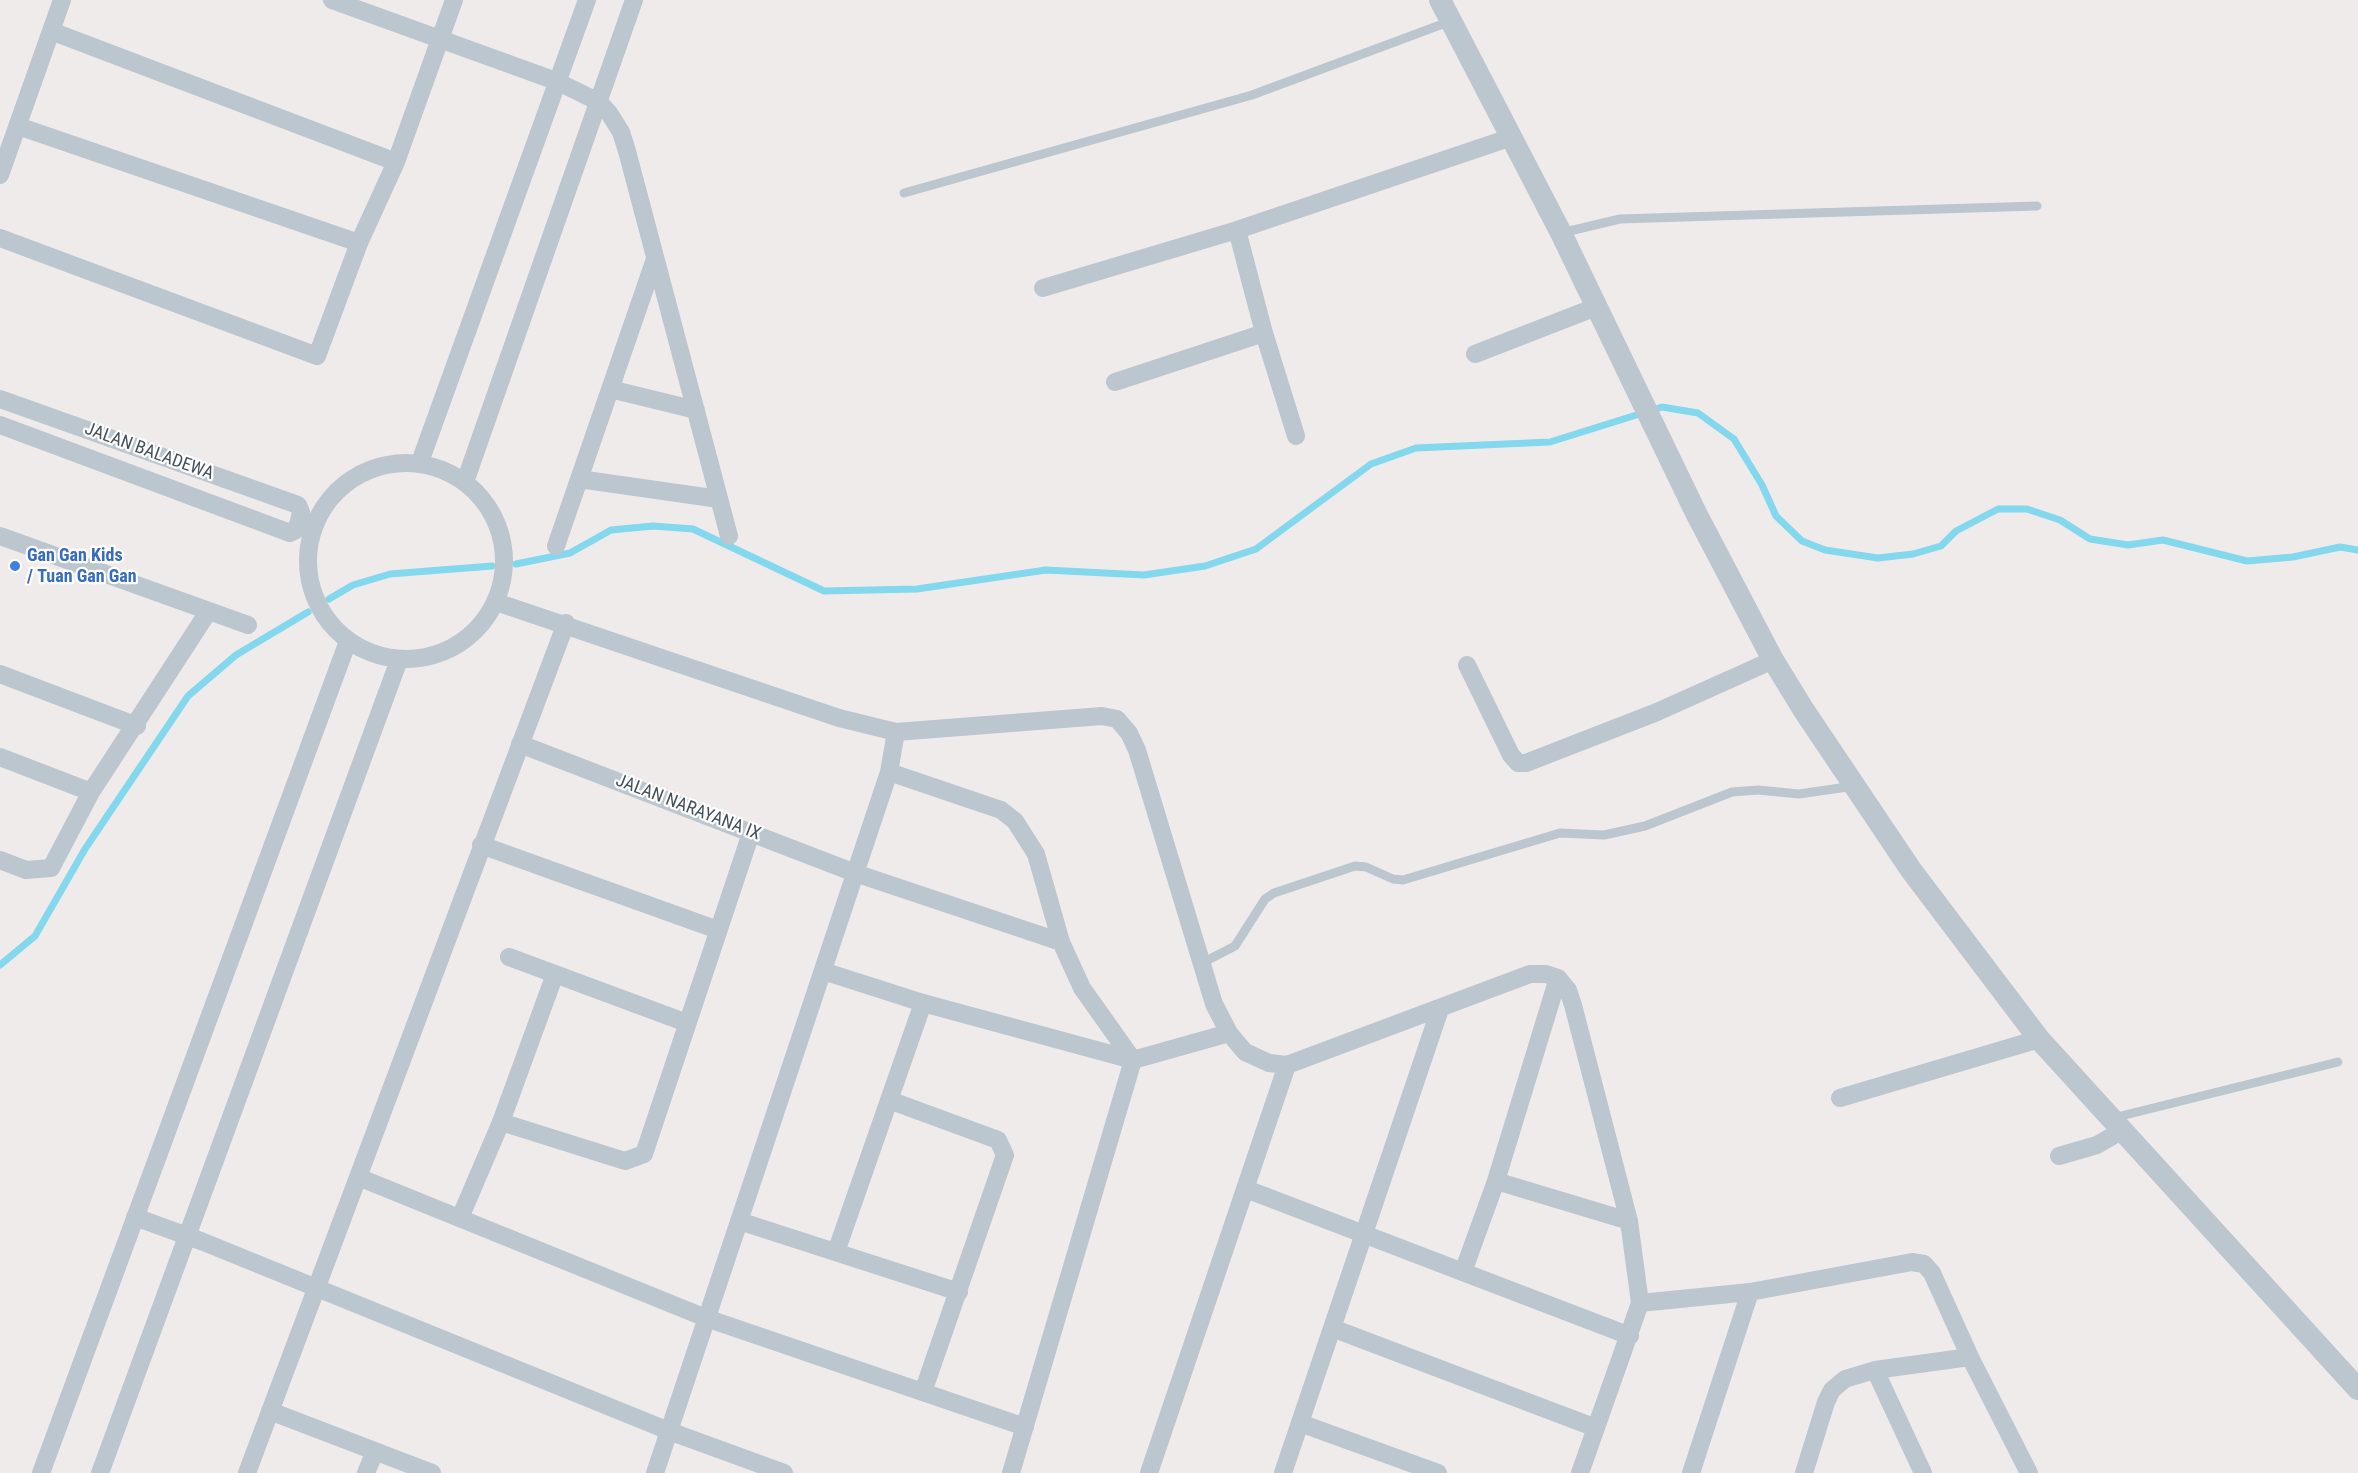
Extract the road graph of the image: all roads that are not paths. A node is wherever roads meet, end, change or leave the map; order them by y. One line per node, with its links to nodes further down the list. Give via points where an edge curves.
1 (62, 0): 8 (street)
2 (332, 0): 9 (street)
3 (454, 0): 9 (street)
4 (586, 0): 10 (street)
5 (634, 0): 11 (street)
6 (1440, 0): 7 (street)
7 (1452, 21): 13 (street); 16 (lane, via 1252,95)
8 (51, 31): 12 (street); 14 (street)
9 (442, 40): 10 (street); 14 (street)
10 (556, 81): 11 (street); 33 (street)
11 (598, 102): 22 (street, via 621,132); 35 (street)
12 (18, 126): 15 (street); 21 (street)
13 (1512, 136): 18 (street); 19 (street)
14 (396, 162): 21 (street)
15 (0, 176)
16 (904, 193)
17 (2037, 207): 19 (lane, via 1620,219)
18 (1237, 230): 23 (street); 25 (street)
19 (1561, 233): 24 (street)
20 (0, 238): 21 (street, via 317,356)
21 (359, 243)
22 (655, 259): 28 (street); 30 (street)
23 (1043, 288)
24 (1596, 308): 26 (street); 46 (street)
25 (1264, 333): 27 (street); 32 (street)
26 (1474, 354)
27 (1115, 382)
28 (610, 389): 30 (street); 34 (street)
29 (0, 399): 31 (street, JALAN BALADEWA, via 298,505 301,512 296,530 290,533)
30 (696, 410): 36 (street)
31 (0, 425)
32 (1296, 436)
33 (420, 462): 35 (street, via 444,469); 44 (street, via 390,463 362,472 337,489 319,513 309,540 307,568 322,613)
34 (579, 478): 36 (street); 39 (street)
35 (465, 482): 40 (street, via 488,506 502,537 504,570)
36 (719, 499): 38 (street)
37 (0, 536): 41 (street)
38 (729, 536)
39 (556, 546)
40 (496, 602): 42 (street); 45 (street, via 480,627 457,646 429,657)
41 (208, 612): 43 (street); 49 (street)
42 (566, 624): 50 (street, via 839,718); 51 (street)
43 (248, 625)
44 (348, 641): 45 (street, via 372,654); 83 (street)
45 (399, 660): 88 (street)
46 (1773, 660): 47 (street, via 1657,712 1526,763 1518,763 1511,755); 54 (street)
47 (1467, 664)
48 (0, 674): 49 (street)
49 (136, 726): 55 (street)
50 (896, 732): 53 (street); 63 (street, via 1102,716 1117,719 1137,750)
51 (520, 744): 56 (street, JALAN NARAYANA IX); 57 (street)
52 (0, 757): 55 (street)
53 (889, 772): 59 (street); 61 (street, via 1001,810 1016,821 1036,854)
54 (1856, 785): 63 (lane, via 1799,794 1732,792 1636,829 1604,835 1560,833 1403,880 1355,866 1265,898 1235,946); 71 (street, via 1911,870)
55 (91, 792): 58 (street, via 51,868 26,870)
56 (751, 833): 59 (street, JALAN NARAYANA IX); 60 (street)
57 (481, 845): 60 (street); 80 (street)
58 (0, 860)
59 (855, 873): 61 (street, JALAN NARAYANA IX); 64 (street)
60 (718, 930): 69 (street)
61 (1061, 942): 72 (street, via 1093,1005)
62 (509, 957): 65 (street)
63 (1200, 964): 70 (street, via 1214,1004)
64 (823, 971): 67 (street); 85 (street)
65 (555, 974): 69 (street); 77 (street)
66 (1558, 978): 68 (street, via 1530,974); 81 (street); 86 (street, via 1573,1005)
67 (923, 1003): 72 (street); 76 (street)
68 (1440, 1009): 74 (street); 87 (street)
69 (687, 1023): 77 (street, via 648,1147 636,1160 625,1161)
70 (1230, 1033): 72 (street); 74 (street, via 1245,1052)
71 (2039, 1039): 75 (street); 78 (street)
72 (1133, 1060): 104 (street)
73 (2338, 1062): 78 (lane)
74 (1287, 1065): 82 (street)
75 (1840, 1098)
76 (889, 1100): 89 (street); 92 (street, via 998,1140 1005,1149 1004,1162)
77 (501, 1122): 84 (street)
78 (2115, 1125): 79 (street, via 2097,1145); 100 (street)
79 (2059, 1156)
80 (358, 1177): 84 (street); 91 (street)
81 (1496, 1181): 86 (street); 90 (street)
82 (1246, 1189): 87 (street); 116 (street)
83 (135, 1217): 88 (street); 108 (street)
84 (460, 1218): 95 (street)
85 (739, 1221): 89 (street); 95 (street)
86 (1629, 1221): 94 (street)
87 (1364, 1234): 90 (street); 96 (street)
88 (187, 1236): 91 (street); 109 (street)
89 (836, 1252): 92 (street)
90 (1463, 1272): 97 (street)
91 (316, 1288): 102 (street); 106 (street)
92 (959, 1292): 101 (street)
93 (1750, 1293): 94 (street); 98 (street, via 1912,1262 1924,1264 1932,1273); 120 (street)
94 (1640, 1303): 97 (street)
95 (706, 1318): 101 (street); 106 (street)
96 (1332, 1328): 103 (street); 105 (street)
97 (1630, 1335): 105 (street)
98 (1970, 1357): 99 (street); 123 (street)
99 (1875, 1370): 121 (street, via 1853,1375 1832,1390); 122 (street)
100 (2358, 1389)
101 (923, 1392): 104 (street)
102 (270, 1411): 107 (street); 110 (street)
103 (1300, 1423): 117 (street); 118 (street)
104 (1025, 1427): 115 (street)
105 (1596, 1428): 119 (street)
106 (669, 1431): 113 (street); 114 (street)
107 (375, 1451): 111 (street); 112 (street)
108 (41, 1473)
109 (100, 1473)
110 (247, 1473)
111 (366, 1473)
112 (432, 1473)
113 (655, 1473)
114 (784, 1473)
115 (1011, 1473)
116 (1149, 1473)
117 (1283, 1473)
118 (1438, 1473)
119 (1580, 1473)
120 (1692, 1473)
121 (1804, 1473)
122 (1923, 1473)
123 (2029, 1473)

